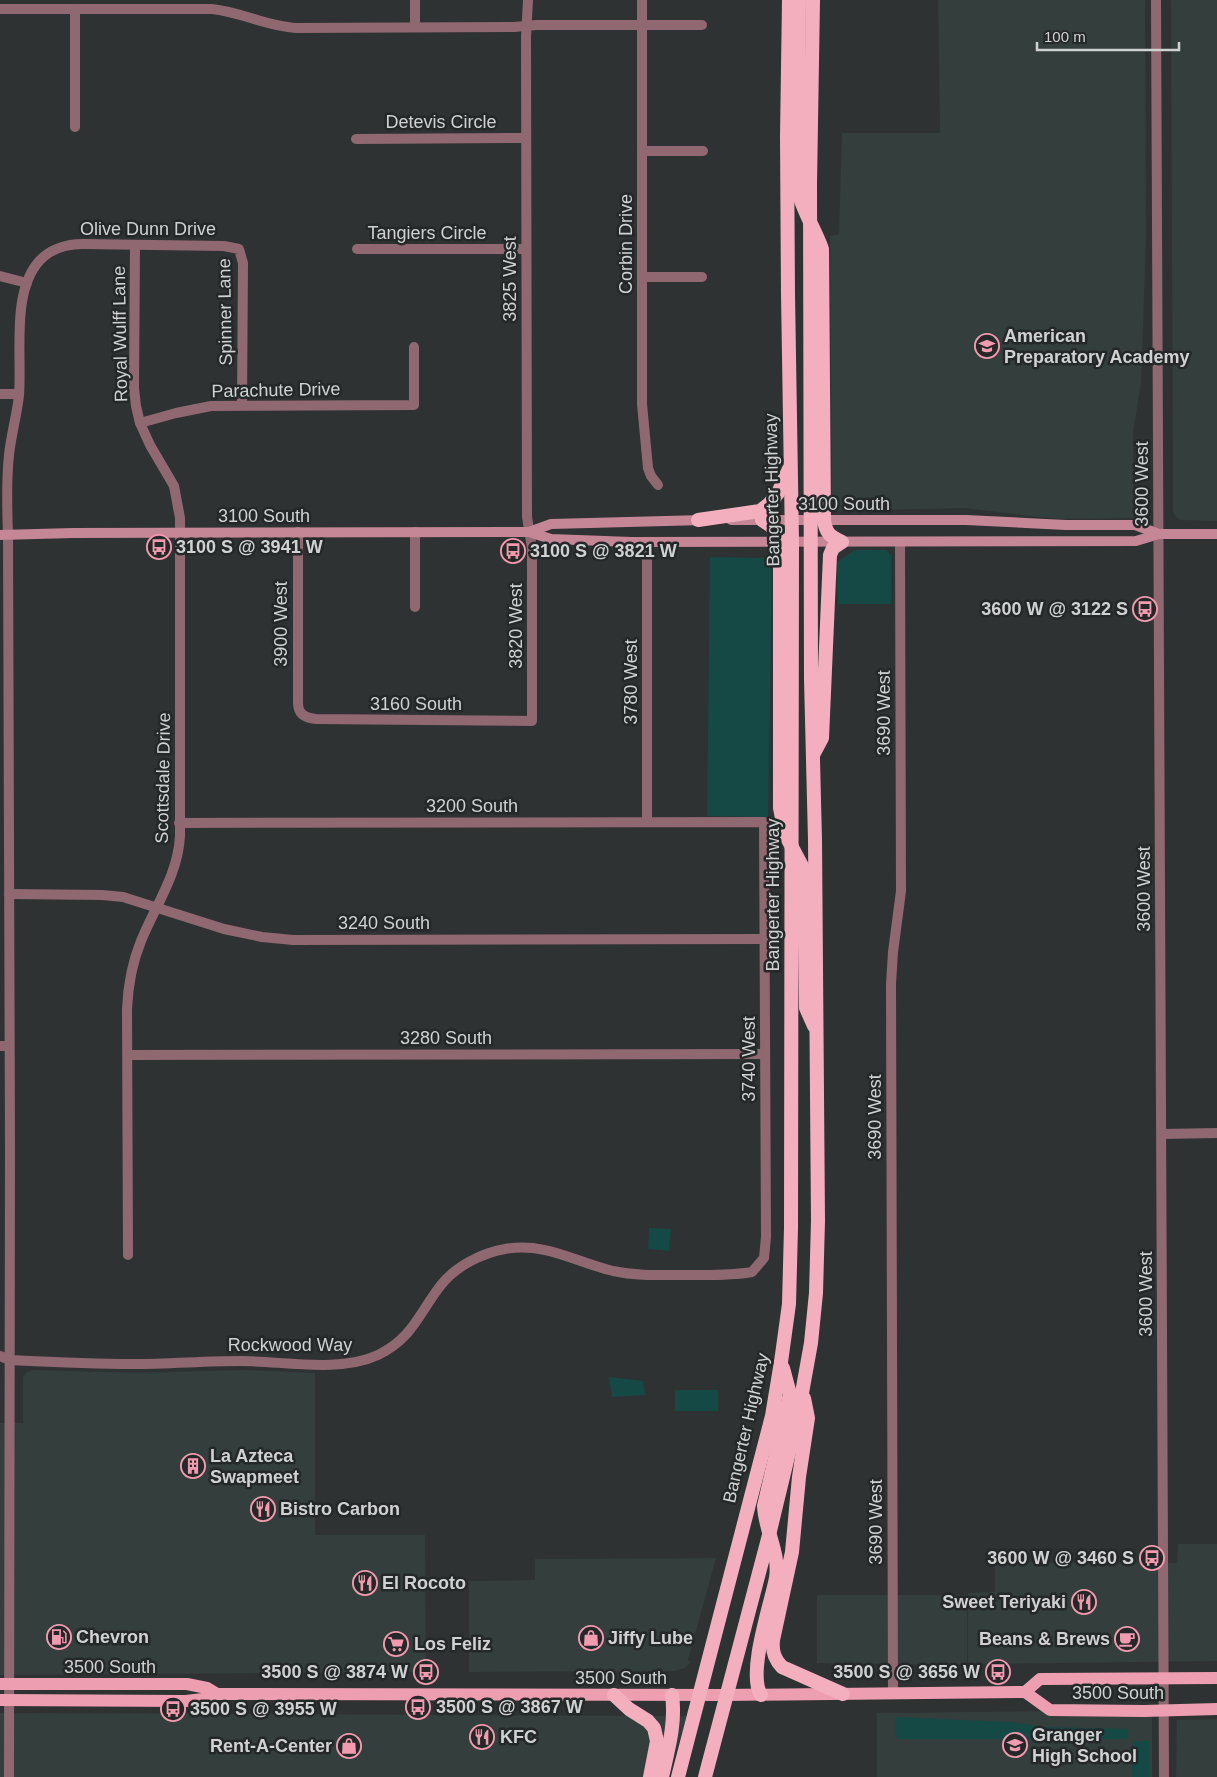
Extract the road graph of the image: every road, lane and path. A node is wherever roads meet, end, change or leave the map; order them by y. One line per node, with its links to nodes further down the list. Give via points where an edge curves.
1 (415, 0): 13 (street)
2 (528, 0): 12 (street, 3825 West)
3 (642, 0): 10 (street, Corbin Drive)
4 (789, 0): 33 (highway, Bangerter Highway)
5 (799, 0): 19 (highway, via 798,191)
6 (813, 0): 19 (highway)
7 (1156, 0): 43 (street, 3600 West)
8 (0, 9): 9 (street)
9 (75, 9): 13 (street, via 212,9 282,27); 14 (street)
10 (642, 25): 11 (street); 12 (street); 17 (street, Corbin Drive)
11 (702, 25)
12 (527, 26): 13 (street); 15 (street, 3825 West)
13 (415, 27)
14 (75, 127)
15 (526, 138): 16 (street, Detevis Circle); 23 (street, 3825 West)
16 (356, 139)
17 (642, 151): 18 (street); 25 (street, Corbin Drive)
18 (702, 151)
19 (810, 224): 38 (highway, via 818,236 823,260)
20 (135, 245): 21 (street, Olive Dunn Drive); 27 (street, Olive Dunn Drive, via 64,246 42,258); 32 (street, Royal Wulff Lane, via 134,388)
21 (239, 249): 31 (street, Spinner Lane, via 243,263)
22 (357, 249): 23 (street, Tangiers Circle)
23 (526, 249): 42 (street, 3825 West)
24 (0, 276): 27 (street)
25 (642, 277): 26 (street); 34 (street, Corbin Drive, via 644,428 648,468)
26 (702, 277)
27 (26, 283): 30 (street, Olive Dunn Drive, via 20,331)
28 (414, 347): 31 (street, Parachute Drive, via 414,405)
29 (0, 394): 30 (street)
30 (19, 394): 45 (street, Olive Dunn Drive, via 8,461)
31 (242, 405): 32 (street, Parachute Drive, via 211,406)
32 (140, 423): 39 (street, Royal Wulff Lane, via 174,486)
33 (791, 464): 35 (highway, via 778,493 760,511); 37 (highway, Bangerter Highway)
34 (658, 485)
35 (698, 520): 36 (main road, 3100 South); 42 (main road, 3100 South, via 551,524)
36 (762, 520): 37 (main road, 3100 South); 47 (highway)
37 (792, 520): 38 (main road, 3100 South); 47 (highway, Bangerter Highway)
38 (818, 520): 43 (main road, 3100 South, via 1135,525); 48 (highway); 49 (highway, via 830,536)
39 (180, 532): 40 (main road, 3100 South); 45 (main road, 3100 South); 57 (street, Scottsdale Drive)
40 (298, 532): 41 (main road, 3100 South); 52 (street, 3900 West, via 298,703)
41 (415, 532): 42 (main road, 3100 South); 51 (street)
42 (529, 532): 46 (main road, 3100 South, via 551,539); 53 (street, 3820 West, via 532,548)
43 (1159, 534): 44 (main road, 3100 South); 50 (main road, 3100 South, via 1136,541); 67 (street, 3600 West)
44 (1217, 534)
45 (4, 535): 59 (street, Olive Dunn Drive)
46 (647, 542): 47 (main road, 3100 South); 55 (street, 3780 West)
47 (786, 542): 48 (main road, 3100 South); 58 (highway, Bangerter Highway)
48 (811, 542): 49 (main road, 3100 South); 54 (highway)
49 (842, 542): 50 (main road, 3100 South); 54 (highway, via 833,548 830,555 822,738)
50 (900, 542): 78 (street, 3690 West, via 901,891 890,984)
51 (414, 607)
52 (302, 715): 53 (street, 3160 South, via 316,719)
53 (532, 721)
54 (812, 756): 62 (highway)
55 (647, 822): 56 (street, 3200 South); 57 (street, 3200 South)
56 (764, 822): 61 (street, 3740 West)
57 (179, 823): 60 (street, Scottsdale Drive, via 174,867)
58 (792, 849): 62 (highway, via 804,875 806,1008); 71 (highway, Bangerter Highway, via 791,1253 789,1304)
59 (8, 894): 60 (street, 3240 South, via 102,895 123,897); 63 (street, Olive Dunn Drive)
60 (157, 907): 61 (street, 3240 South, via 224,929 293,940); 65 (street, Scottsdale Drive, via 141,940 130,978)
61 (765, 939): 64 (street, 3740 West)
62 (816, 1028): 72 (highway, via 817,1271 811,1343)
63 (4, 1046): 70 (street, Olive Dunn Drive)
64 (765, 1054): 65 (street, 3280 South); 69 (street, 3740 West, via 764,1258 752,1272)
65 (128, 1055): 68 (street, Scottsdale Drive)
66 (1217, 1133): 67 (street)
67 (1162, 1134): 74 (street, 3600 West)
68 (128, 1256)
69 (732, 1275): 70 (street, Rockwood Way, via 643,1276 595,1266 553,1251 516,1248 491,1253 460,1268 442,1283 419,1320 401,1340 381,1354 360,1362 134,1364)
70 (3, 1360): 76 (street, Olive Dunn Drive)
71 (781, 1362): 73 (highway, via 790,1394 765,1498 764,1516); 83 (highway, Bangerter Highway, via 772,1416)
72 (802, 1392): 73 (highway); 80 (highway, via 808,1418 790,1564 773,1650 782,1666)
73 (769, 1535): 84 (highway); 85 (highway, via 776,1554 777,1573 759,1651 757,1683)
74 (1164, 1677): 75 (main road, 3500 South); 77 (main road, 3500 South, via 1040,1679); 88 (street, 3600 West)
75 (1217, 1678)
76 (5, 1685): 79 (main road, 3500 South, via 193,1685); 86 (street, Olive Dunn Drive)
77 (1025, 1692): 78 (main road, 3500 South); 88 (main road, 3500 South, via 1050,1710)
78 (893, 1693): 80 (main road, 3500 South)
79 (217, 1694): 81 (main road, 3500 South); 86 (main road, 3500 South, via 186,1700)
80 (843, 1694): 85 (main road, 3500 South)
81 (614, 1695): 82 (main road, 3500 South); 90 (highway, via 654,1728 657,1742)
82 (672, 1695): 83 (main road, 3500 South); 91 (highway, via 673,1726)
83 (699, 1695): 84 (main road, 3500 South); 92 (highway, Bangerter Highway)
84 (726, 1695): 85 (main road, 3500 South); 93 (highway)
85 (762, 1695)
86 (5, 1700): 89 (street, Olive Dunn Drive)
87 (1217, 1709): 88 (main road, 3500 South)
88 (1164, 1710): 94 (street, 3600 West)
89 (9, 1777)
90 (650, 1777)
91 (662, 1777)
92 (678, 1777)
93 (705, 1777)
94 (1164, 1777)

